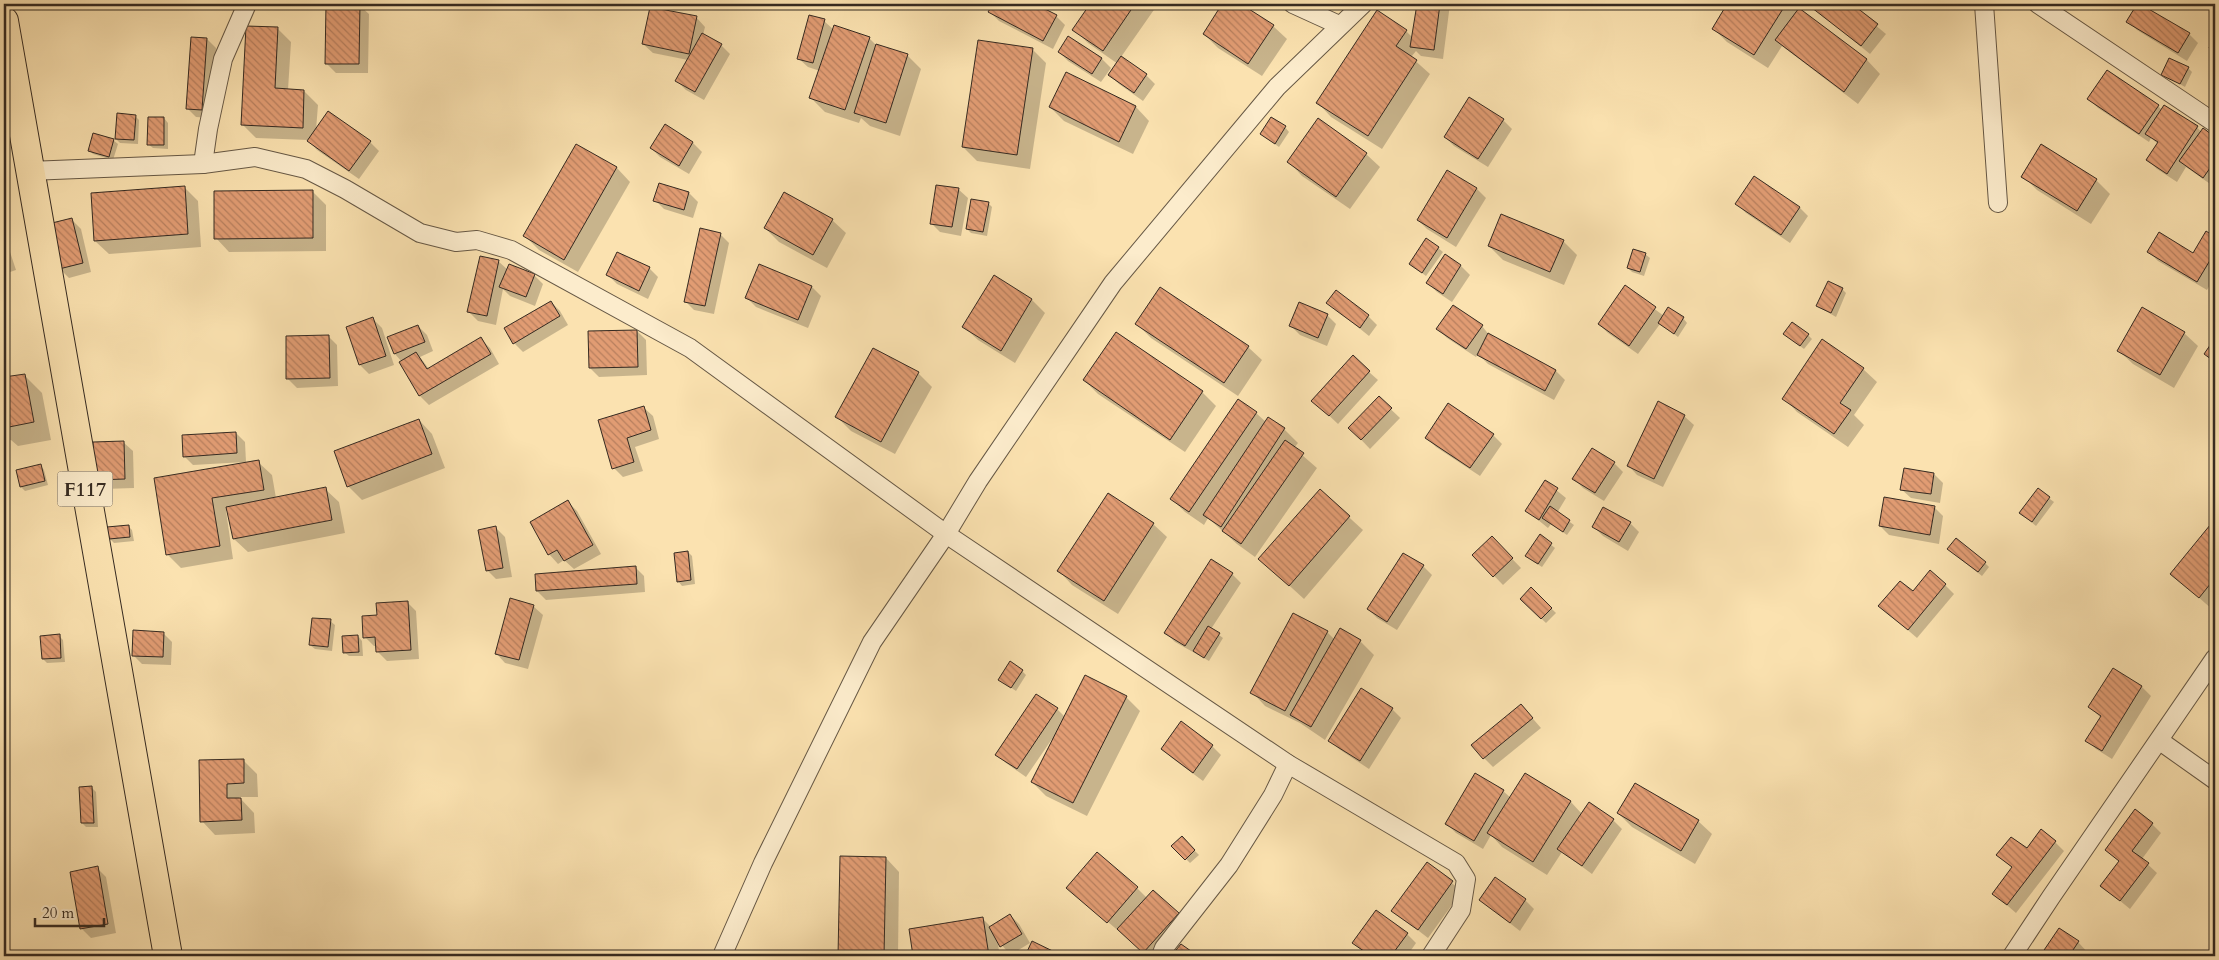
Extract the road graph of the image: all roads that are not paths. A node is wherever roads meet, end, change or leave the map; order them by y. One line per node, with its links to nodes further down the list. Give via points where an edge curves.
1 (247, 4): 10 (street, via 223,59)
2 (1293, 4): 7 (street)
3 (1363, 4): 7 (street)
4 (1984, 4): 12 (street)
5 (2038, 4): 9 (street)
6 (4, 21): 8 (main road, F117)
7 (1339, 25): 13 (street, via 1277,87 1113,282 978,481)
8 (9, 88): 11 (main road, F117)
9 (2215, 123)
10 (203, 164): 11 (street); 13 (street, via 255,157 306,169 420,233 456,242 477,240 511,250 690,348)
11 (30, 171): 18 (main road, F117)
12 (1998, 203)
13 (946, 534): 16 (street); 19 (street, via 872,642 763,863)
14 (2215, 658): 15 (street)
15 (2160, 741): 17 (street); 22 (street)
16 (1288, 764): 20 (street, via 1273,795 1229,865); 21 (street, via 1456,863 1466,879 1461,910)
17 (2215, 780)
18 (168, 956)
19 (722, 956)
20 (1161, 956)
21 (1431, 956)
22 (2012, 956)

